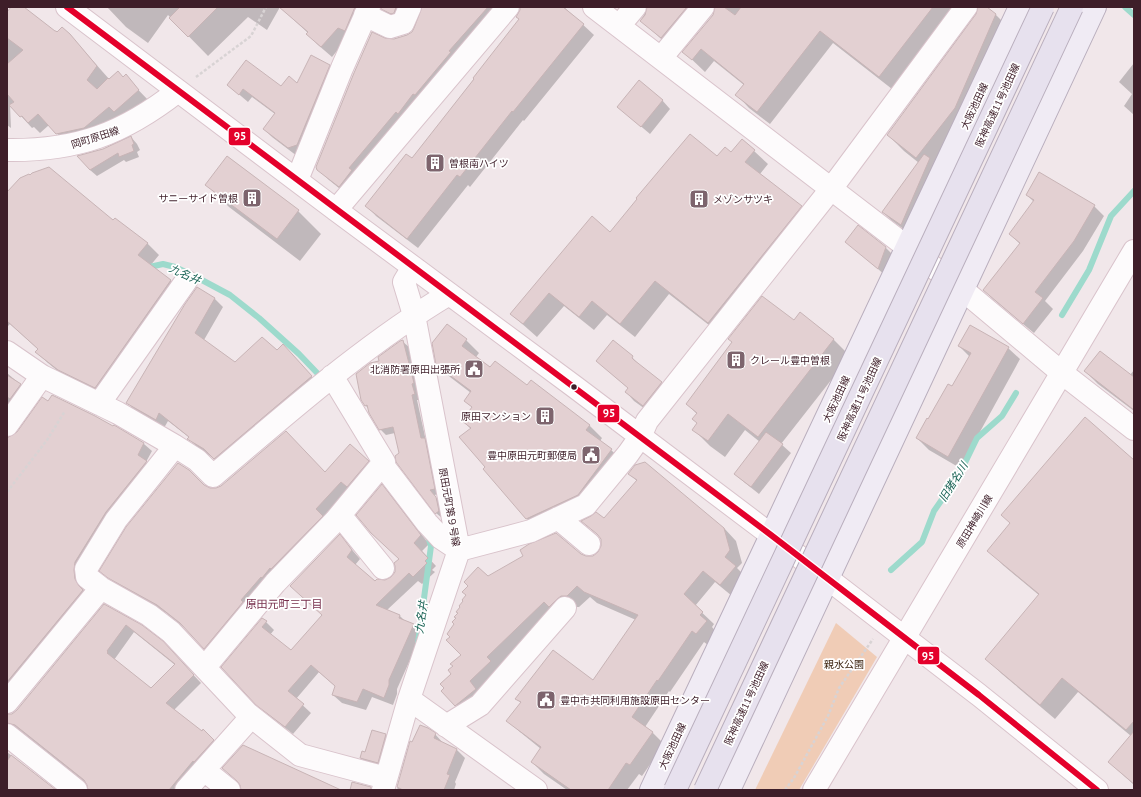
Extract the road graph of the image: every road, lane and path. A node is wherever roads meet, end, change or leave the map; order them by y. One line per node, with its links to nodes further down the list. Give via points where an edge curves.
1 (67, 7): 16 (street)
2 (266, 7): 16 (path, via 251,36)
3 (410, 7): 13 (street, via 403,23 390,27)
4 (508, 7): 20 (street)
5 (594, 7): 14 (street)
6 (635, 7): 14 (street)
7 (703, 7): 15 (street)
8 (966, 7): 19 (street)
9 (1020, 7): 21 (main road, 大阪池田線)
10 (1043, 7): 64 (highway, 阪神高速11号池田線, bridge)
11 (1072, 7): 65 (highway, 阪神高速11号池田線, bridge)
12 (1095, 7): 25 (main road)
13 (367, 11): 18 (street)
14 (619, 26): 15 (street)
15 (661, 58): 19 (street)
16 (178, 91): 17 (street, 岡町原田線, via 131,124 105,135 77,144); 18 (street)
17 (11, 155)
18 (297, 180): 20 (street)
19 (831, 189): 21 (street); 36 (street, via 648,421)
20 (336, 210): 23 (street)
21 (908, 247): 25 (street); 42 (main road, 大阪池田線)
22 (1134, 251): 29 (street, 原田神崎川線)
23 (413, 267): 26 (street); 27 (street, 原田元町第９号線, via 404,282)
24 (186, 281): 33 (street)
25 (963, 290): 29 (street); 46 (main road)
26 (449, 294): 27 (street); 36 (street)
27 (414, 316): 31 (street); 44 (street, 原田元町第９号線)
28 (7, 352): 30 (street)
29 (1062, 373): 35 (street); 50 (street, 原田神崎川線)
30 (42, 376): 32 (street); 34 (street)
31 (332, 376): 37 (street, via 213,476 198,460); 38 (street, via 384,462)
32 (77, 393): 33 (street); 39 (path, via 47,440)
33 (99, 404): 37 (street)
34 (7, 425)
35 (1134, 429)
36 (640, 437): 41 (street, via 586,505); 42 (street)
37 (175, 446): 47 (street, via 116,520 86,569 87,577)
38 (382, 464): 40 (street); 44 (street, via 427,523 441,538)
39 (7, 492)
40 (340, 515): 45 (street); 51 (street, via 275,583)
41 (558, 518): 43 (street); 44 (street, via 531,531)
42 (771, 535): 46 (street); 63 (main road, 大阪池田線)
43 (589, 544)
44 (459, 550): 52 (street, 原田元町第９号線)
45 (383, 568)
46 (828, 579): 49 (street); 66 (main road)
47 (101, 588): 51 (street, via 148,615 171,632); 53 (street)
48 (565, 608): 55 (street, via 480,705)
49 (883, 621): 50 (street); 67 (path, via 839,688 828,716)
50 (905, 637): 68 (street, 原田神崎川線); 69 (street)
51 (205, 667): 54 (street)
52 (409, 699): 55 (street); 58 (street, 原田元町第９号線)
53 (7, 702)
54 (251, 717): 57 (street); 58 (street, via 300,755)
55 (446, 726): 62 (street)
56 (7, 735): 59 (street)
57 (204, 770): 60 (street); 61 (street)
58 (384, 784)
59 (66, 787)
60 (186, 790)
61 (229, 790)
62 (536, 790)
63 (651, 790)
64 (675, 790)
65 (705, 790)
66 (729, 790)
67 (785, 790)
68 (814, 790)
69 (1097, 790)

